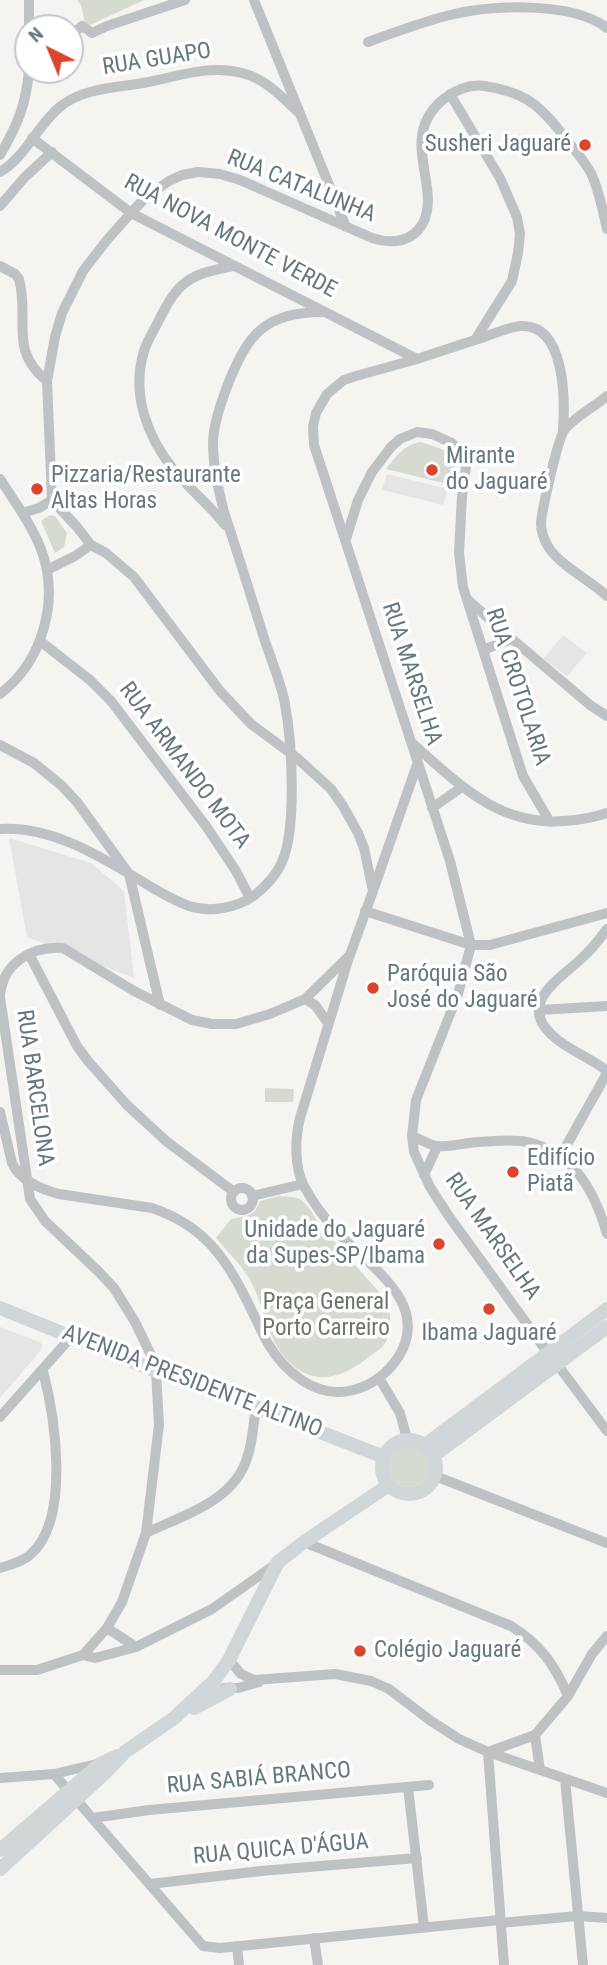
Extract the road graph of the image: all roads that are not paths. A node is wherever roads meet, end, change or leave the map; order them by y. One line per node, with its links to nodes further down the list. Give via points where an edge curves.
1 (185, 0): 3 (street, via 92,33)
2 (254, 0): 8 (street)
3 (84, 27)
4 (607, 28): 5 (street, via 564,10 479,11 452,14)
5 (368, 41)
6 (27, 84): 11 (street, via 21,113)
7 (450, 94): 15 (street, RUA CATALUNHA, via 430,114 421,142 428,200 421,227 405,239 389,242); 16 (street, via 480,85 531,100 547,114 590,173); 20 (street, via 508,192 520,234 512,281)
8 (299, 113): 9 (street, RUA GUAPO, via 256,78 208,70 81,95 61,106); 15 (street)
9 (32, 138): 10 (street, RUA NOVA MONTE VERDE); 12 (street, RUA GUAPO)
10 (52, 152): 13 (street); 14 (street, RUA NOVA MONTE VERDE)
11 (0, 155)
12 (0, 172)
13 (0, 206)
14 (131, 213): 15 (street, RUA CATALUNHA, via 169,181 209,172 240,180); 18 (street, RUA NOVA MONTE VERDE); 22 (street, RUA CATALUNHA, via 70,293)
15 (346, 227)
16 (607, 229)
17 (0, 266): 22 (street, via 19,279 26,355 32,368)
18 (234, 266): 19 (street, RUA NOVA MONTE VERDE); 27 (street, via 201,273 180,286 153,330 141,363 141,406 148,426 164,457)
19 (323, 312): 21 (street, RUA NOVA MONTE VERDE); 26 (street, via 280,318 249,341 217,416)
20 (475, 340): 21 (street, RUA MARSELHA); 24 (street, RUA MARSELHA, via 520,326 545,337 558,358)
21 (417, 359): 31 (street, RUA MARSELHA, via 344,380 327,394 316,413 314,444)
22 (47, 381): 28 (street, RUA CATALUNHA)
23 (607, 396): 24 (street)
24 (564, 430): 34 (street, RUA MARSELHA, via 542,514 544,539 564,564)
25 (0, 479): 29 (street)
26 (216, 480): 27 (street, via 208,490); 30 (street)
27 (196, 492): 30 (street)
28 (52, 500): 29 (street); 32 (street)
29 (22, 513): 33 (street)
30 (231, 533): 43 (street, via 285,703)
31 (346, 539): 35 (street, RUA CROTOLARIA, via 358,500 391,447 417,432 441,437 457,448 466,467 459,553); 42 (street, RUA MARSELHA)
32 (91, 545): 33 (street); 43 (street, via 134,577 233,707)
33 (47, 570): 37 (street, via 48,614)
34 (607, 596)
35 (468, 600): 36 (street); 38 (street, RUA CROTOLARIA)
36 (512, 639): 38 (street); 40 (street)
37 (40, 641): 39 (street, via 20,677); 52 (street, RUA ARMANDO MOTA, via 111,701 206,826)
38 (483, 650): 48 (street, RUA CROTOLARIA, via 523,776)
39 (0, 694)
40 (607, 716)
41 (0, 744): 50 (street, via 61,785)
42 (413, 744): 44 (street, RUA MARSELHA); 45 (street)
43 (290, 752): 51 (street, via 324,781 343,806 364,848); 52 (street, via 291,817 286,851 276,873)
44 (418, 763): 46 (street, RUA MARSELHA); 51 (street)
45 (462, 787): 46 (street); 48 (street, via 520,818)
46 (432, 808): 58 (street, RUA MARSELHA)
47 (607, 813): 48 (street)
48 (550, 822)
49 (0, 829): 50 (street, via 37,831 85,849)
50 (129, 874): 52 (street, via 191,907 210,910); 62 (street)
51 (373, 891): 53 (street)
52 (250, 898)
53 (365, 911): 58 (street); 60 (street)
54 (607, 913): 55 (street)
55 (586, 920): 57 (street); 58 (street, via 491,945)
56 (607, 929): 57 (street)
57 (595, 944): 64 (street, via 547,989)
58 (471, 945): 68 (street, RUA MARSELHA, via 458,994 416,1100)
59 (29, 954): 62 (street, via 63,948); 72 (street, RUA BARCELONA, via 4,978 0,996); 74 (street, via 88,1061 166,1141)
60 (350, 955): 61 (street); 65 (street)
61 (305, 999): 62 (street, via 236,1024 192,1020); 65 (street)
62 (160, 1004)
63 (607, 1006): 64 (street)
64 (540, 1010): 66 (street, via 541,1024 554,1038)
65 (328, 1023): 73 (street, via 298,1126)
66 (607, 1072): 70 (street)
67 (0, 1112): 72 (street, via 12,1163)
68 (412, 1136): 69 (street); 71 (street, RUA MARSELHA)
69 (437, 1147): 70 (street, via 514,1140); 71 (street)
70 (560, 1157): 76 (street, via 590,1190)
71 (424, 1175): 81 (street, RUA MARSELHA)
72 (26, 1180): 83 (street, RUA BARCELONA, via 36,1209 114,1289 144,1339); 84 (street, via 59,1194 163,1211 211,1244 232,1270 273,1353 288,1369 310,1385 331,1392 351,1391)
73 (303, 1184): 75 (street); 84 (street, via 337,1232 403,1303 407,1321 404,1344)
74 (234, 1192): 75 (street, via 244,1189); 75 (street, via 232,1203 241,1210 251,1205)
75 (252, 1196)
76 (607, 1234)
77 (0, 1308): 80 (main road, AVENIDA PRESIDENTE ALTINO)
78 (607, 1309): 81 (main road)
79 (607, 1327): 81 (main road)
80 (72, 1336): 82 (street); 83 (main road, AVENIDA PRESIDENTE ALTINO)
81 (553, 1358): 87 (street, RUA MARSELHA); 89 (main road)
82 (43, 1371): 86 (street); 97 (street, via 57,1475 51,1520 31,1555)
83 (156, 1371): 85 (main road, AVENIDA PRESIDENTE ALTINO); 93 (street, RUA BARCELONA, via 159,1425)
84 (379, 1378): 88 (street, via 400,1413)
85 (256, 1407): 90 (main road, AVENIDA PRESIDENTE ALTINO); 93 (street, via 244,1466 226,1490)
86 (0, 1417)
87 (607, 1431)
88 (407, 1439): 89 (main road); 90 (main road, via 393,1445)
89 (430, 1450): 91 (main road, via 436,1462)
90 (384, 1457): 92 (main road, via 382,1472)
91 (435, 1476): 92 (main road, via 414,1494 398,1492); 95 (street)
92 (389, 1485): 94 (main road)
93 (146, 1533): 98 (street, RUA BARCELONA, via 122,1602)
94 (304, 1542): 96 (main road); 107 (street, via 511,1626 536,1644)
95 (607, 1543)
96 (278, 1562): 100 (street, via 212,1609); 102 (main road)
97 (0, 1568)
98 (107, 1628): 100 (street); 101 (street, RUA BARCELONA)
99 (607, 1636): 107 (street)
100 (136, 1647): 101 (street, via 95,1658)
101 (83, 1655): 103 (street, via 37,1670)
102 (229, 1660): 104 (street, via 247,1678); 105 (main road)
103 (0, 1670)
104 (265, 1680): 106 (street); 111 (street, via 335,1674 371,1681 459,1739)
105 (213, 1682): 106 (street); 108 (main road)
106 (230, 1689): 108 (main road)
107 (568, 1696): 109 (street)
108 (174, 1718): 110 (main road)
109 (535, 1735): 111 (street); 113 (street)
110 (125, 1752): 112 (main road); 120 (main road)
111 (488, 1752): 113 (street); 128 (street)
112 (100, 1764): 114 (street); 120 (main road)
113 (540, 1770): 116 (street)
114 (54, 1774): 115 (street); 120 (street)
115 (0, 1778)
116 (565, 1779): 119 (street); 126 (street)
117 (429, 1785): 118 (street, RUA SABIÁ BRANCO)
118 (408, 1787): 121 (street, RUA SABIÁ BRANCO); 123 (street)
119 (607, 1793)
120 (72, 1794): 121 (street); 122 (main road); 124 (main road)
121 (93, 1818): 125 (street)
122 (0, 1850)
123 (417, 1858): 125 (street, RUA QUICA D'ÁGUA); 129 (street)
124 (1, 1866)
125 (150, 1884): 131 (street, via 203,1946)
126 (578, 1916): 127 (street); 128 (street); 135 (street)
127 (607, 1918)
128 (500, 1922): 129 (street); 134 (street)
129 (424, 1927): 130 (street)
130 (314, 1937): 131 (street); 133 (street)
131 (237, 1946): 132 (street)
132 (239, 1965)
133 (318, 1965)
134 (504, 1965)
135 (583, 1965)

